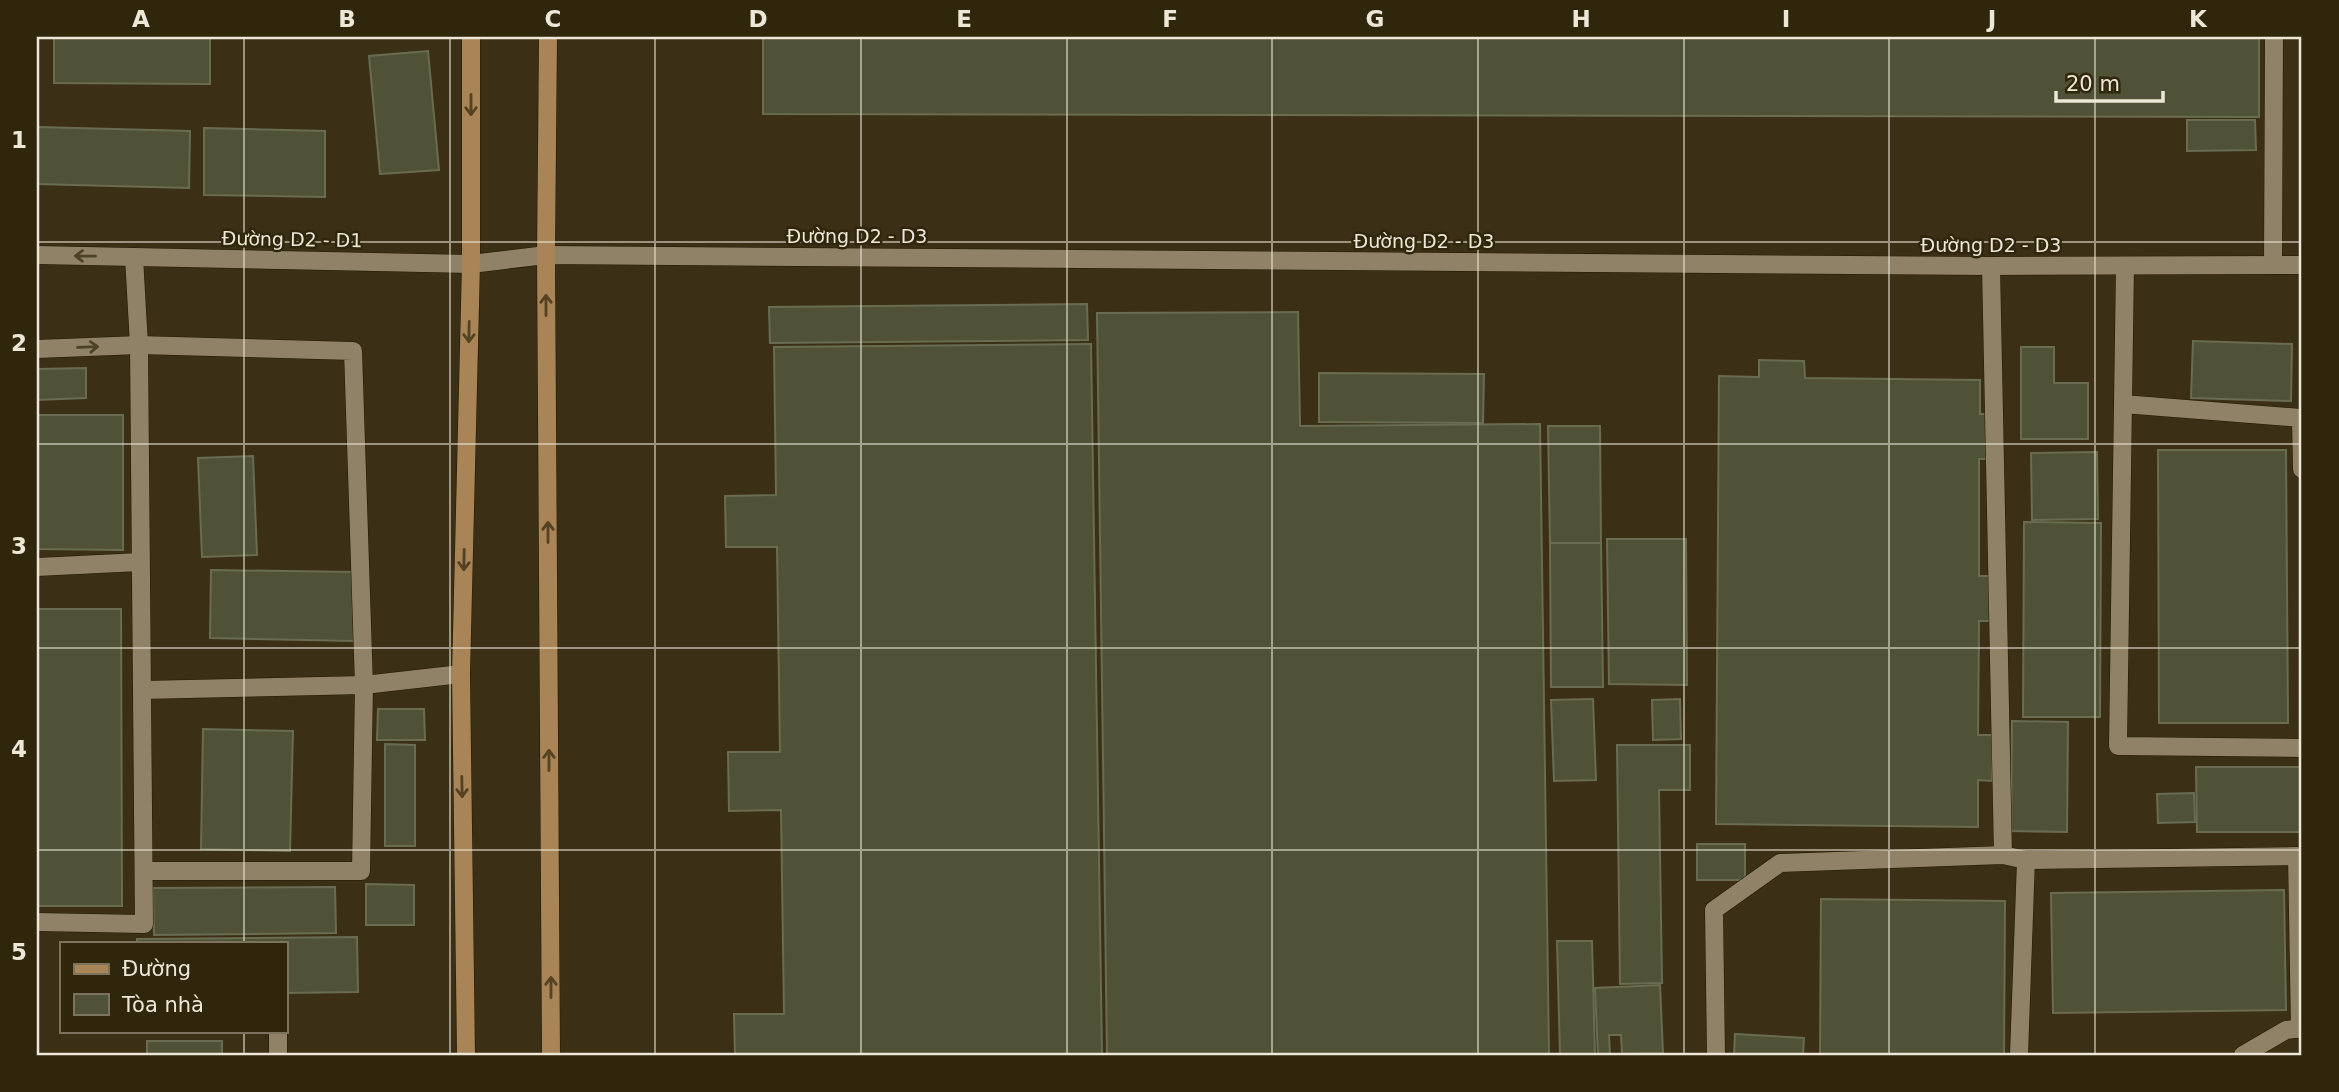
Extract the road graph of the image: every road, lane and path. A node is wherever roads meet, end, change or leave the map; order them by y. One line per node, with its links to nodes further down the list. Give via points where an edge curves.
1 (471, 37): 7 (street, one-way to 7)
2 (548, 37): 5 (street)
3 (2274, 37): 8 (lane)
4 (37, 255): 6 (lane, Đường D2 - D1, one-way to 4)
5 (546, 255): 7 (lane, Đường D2 - D1); 10 (lane, Đường D2 - D3); 30 (street, one-way to 5)
6 (134, 257): 7 (lane, Đường D2 - D1); 12 (lane)
7 (471, 264): 18 (street, one-way to 18)
8 (2273, 265): 9 (lane, Đường D2 - D3); 11 (lane, Đường D2 - D3)
9 (2302, 265)
10 (1991, 266): 11 (lane, Đường D2 - D3); 22 (lane)
11 (2125, 266): 14 (lane)
12 (139, 345): 13 (lane, one-way to 12); 16 (lane); 19 (lane, via 353,351)
13 (37, 349)
14 (2123, 404): 15 (lane, via 2301,418); 21 (lane, via 2118,746)
15 (2302, 469)
16 (140, 562): 17 (lane); 20 (lane)
17 (37, 567)
18 (461, 674): 19 (lane); 29 (street, one-way to 29)
19 (364, 685): 20 (lane); 24 (lane, via 360,871)
20 (142, 690): 24 (lane)
21 (2302, 748)
22 (2003, 855): 23 (lane); 31 (lane, via 1780,863 1714,910)
23 (2026, 860): 26 (lane, via 2297,856); 32 (lane)
24 (144, 870): 25 (lane, via 144,924)
25 (37, 922)
26 (2301, 1028): 33 (lane, via 2286,1030)
27 (278, 1032): 28 (lane)
28 (278, 1055)
29 (466, 1055)
30 (551, 1055)
31 (1716, 1055)
32 (2019, 1055)
33 (2243, 1055)

